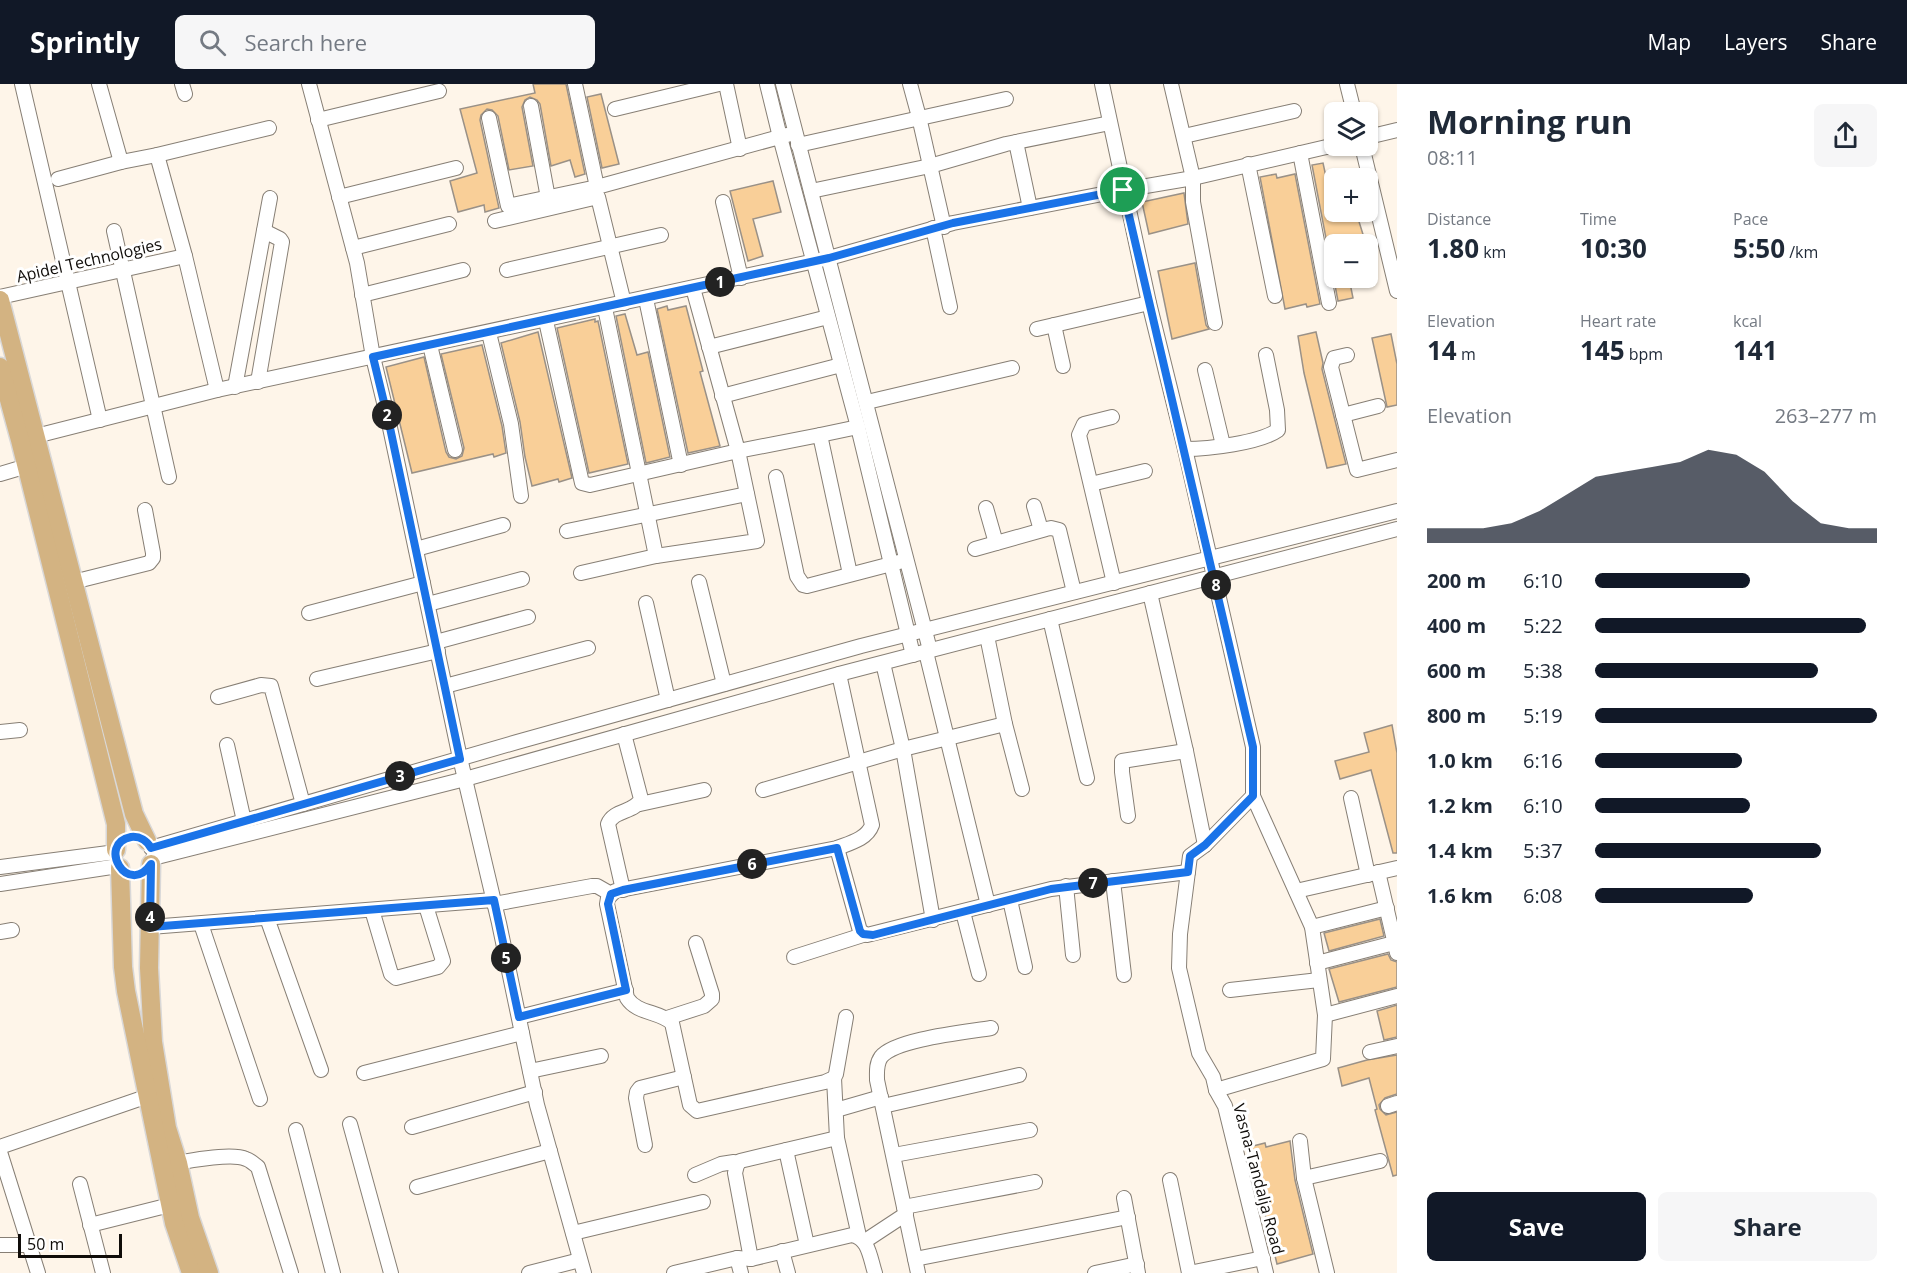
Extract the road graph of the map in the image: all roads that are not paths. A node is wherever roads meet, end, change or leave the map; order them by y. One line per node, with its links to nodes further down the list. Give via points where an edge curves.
1 (22, 84): 64 (street)
2 (99, 84): 35 (street)
3 (309, 84): 21 (street)
4 (575, 84): 41 (street)
5 (719, 84): 17 (street)
6 (726, 84): 31 (street)
7 (767, 84): 27 (street)
8 (783, 84): 28 (street)
9 (910, 84): 19 (street)
10 (1102, 84): 22 (street)
11 (1171, 84): 26 (street)
12 (1347, 84): 15 (street)
13 (439, 91): 21 (street)
14 (1006, 99): 19 (street)
15 (1352, 102)
16 (531, 106): 46 (street)
17 (615, 109)
18 (1294, 111): 26 (street)
19 (919, 117): 28 (street); 37 (street)
20 (489, 118): 46 (street, via 508,206)
21 (318, 120): 44 (street)
22 (1110, 123): 29 (street); 42 (street)
23 (269, 128): 33 (street)
24 (1397, 130): 25 (street)
25 (1378, 135)
26 (1184, 136): 39 (street)
27 (780, 137): 28 (street); 31 (street); 59 (street)
28 (796, 138): 43 (street)
29 (1016, 142): 37 (street); 48 (street)
30 (1324, 148): 32 (street)
31 (740, 149): 41 (street)
32 (1300, 153): 36 (street); 73 (street)
33 (157, 155): 35 (street); 57 (street)
34 (1364, 156): 66 (street)
35 (121, 162): 40 (street)
36 (1248, 165): 39 (street); 68 (street)
37 (930, 166): 43 (street); 51 (street)
38 (456, 168): 44 (street)
39 (1193, 178): 42 (street); 78 (street, via 1193,202)
40 (58, 179)
41 (597, 187): 46 (street)
42 (1123, 190): 48 (street); 72 (street)
43 (811, 191): 58 (street)
44 (339, 196): 56 (street)
45 (270, 198): 53 (street)
46 (548, 198)
47 (723, 202): 63 (street)
48 (1030, 208): 51 (street)
49 (495, 220): 55 (street, via 598,197)
50 (449, 224): 56 (street)
51 (939, 227): 58 (street); 74 (street)
52 (114, 231): 60 (street)
53 (264, 231): 92 (street, via 282,242); 93 (street)
54 (661, 235): 55 (street)
55 (610, 245): 62 (street); 71 (street)
56 (352, 248): 67 (street)
57 (185, 256): 60 (street, Apidel Technologies); 94 (street)
58 (829, 258): 59 (street); 96 (street)
59 (813, 262): 63 (street); 76 (street)
60 (123, 269): 64 (street, Apidel Technologies); 97 (street)
61 (463, 270): 67 (street)
62 (507, 270)
63 (741, 278): 65 (street)
64 (68, 281): 69 (street, Apidel Technologies); 101 (street)
65 (693, 288): 70 (street); 83 (street)
66 (1397, 291)
67 (362, 295): 86 (street)
68 (1275, 296)
69 (0, 298): 104 (main road)
70 (646, 299): 71 (street); 110 (street)
71 (624, 303): 75 (street)
72 (1149, 303): 79 (street); 106 (street)
73 (1329, 303)
74 (950, 307)
75 (604, 308): 77 (street); 114 (street)
76 (828, 317): 83 (street); 87 (street)
77 (546, 321): 81 (street); 114 (street, via 582,483 590,485)
78 (1215, 323)
79 (1054, 325): 80 (street); 88 (street)
80 (1036, 329)
81 (489, 333): 82 (street); 119 (street, via 511,424)
82 (430, 345): 86 (street); 107 (street)
83 (709, 346): 95 (street)
84 (1266, 355): 105 (street, via 1278,430 1268,437)
85 (1347, 355): 99 (street, via 1334,358 1331,367)
86 (373, 357): 92 (street); 130 (street)
87 (841, 365): 95 (street); 102 (street)
88 (1064, 366)
89 (0, 367): 104 (main road)
90 (1012, 368): 96 (street)
91 (1205, 370): 105 (street)
92 (258, 382): 93 (street)
93 (235, 387): 94 (street)
94 (217, 390): 97 (street)
95 (722, 396): 108 (street)
96 (867, 402): 134 (street)
97 (154, 406): 101 (street); 115 (street)
98 (1378, 406): 99 (street)
99 (1343, 414): 109 (street, via 1357,470)
100 (1112, 417): 117 (street, via 1084,424 1079,435)
101 (100, 420): 104 (street)
102 (858, 427): 103 (street); 135 (street)
103 (820, 435): 108 (street); 137 (street)
104 (28, 438): 111 (main road); 140 (main road)
105 (1222, 445): 106 (street)
106 (1185, 449): 133 (street)
107 (455, 450)
108 (738, 452): 110 (street); 118 (street)
109 (1397, 460)
110 (681, 465): 114 (street)
111 (27, 466): 113 (street); 188 (main road, via 116,824)
112 (1145, 471): 117 (street)
113 (0, 474)
114 (639, 475): 124 (street)
115 (169, 477)
116 (776, 477): 137 (street, via 799,581 807,586)
117 (1091, 484): 143 (street)
118 (747, 494): 124 (street); 132 (street, via 757,541)
119 (521, 496)
120 (1035, 506): 126 (street)
121 (986, 508): 129 (street)
122 (145, 510): 140 (street, via 153,553 149,563)
123 (1397, 511): 133 (street)
124 (648, 516): 128 (street); 132 (street)
125 (503, 525): 130 (street)
126 (1041, 530): 129 (street); 144 (street, via 1059,530)
127 (1397, 530): 138 (street)
128 (567, 531)
129 (996, 543): 131 (street)
130 (416, 549): 142 (street)
131 (975, 549)
132 (656, 555): 136 (street)
133 (1210, 558): 138 (street); 143 (street)
134 (906, 560): 135 (street); 151 (street)
135 (890, 564): 137 (street); 152 (street)
136 (581, 573)
137 (850, 574)
138 (1214, 577): 145 (street); 179 (street, via 1253,747)
139 (522, 579): 147 (street)
140 (74, 582): 187 (main road, via 134,814)
141 (699, 582): 160 (street)
142 (423, 583): 147 (street); 148 (street)
143 (1114, 583): 144 (street)
144 (1074, 592): 151 (street)
145 (1150, 593): 150 (street); 171 (street)
146 (646, 603): 163 (street)
147 (428, 604): 154 (street)
148 (309, 613)
149 (528, 618): 154 (street)
150 (1050, 619): 153 (street); 174 (street)
151 (923, 630): 152 (street); 156 (street)
152 (906, 634): 156 (street); 160 (street)
153 (987, 636): 156 (street); 164 (street)
154 (437, 647): 159 (street); 161 (street)
155 (588, 648): 161 (street)
156 (923, 652): 157 (street); 168 (street)
157 (883, 663): 158 (street); 170 (street)
158 (839, 674): 167 (street); 173 (street)
159 (317, 678)
160 (724, 684): 163 (street)
161 (445, 686): 172 (street)
162 (219, 697): 181 (street, via 261,685 272,686)
163 (668, 700): 172 (street)
164 (1005, 724): 168 (street); 176 (street)
165 (20, 730): 166 (street)
166 (0, 732)
167 (624, 734): 175 (street); 182 (street)
168 (947, 740): 170 (street); 200 (street)
169 (227, 745): 184 (street)
170 (903, 749): 173 (street); 206 (street)
171 (1186, 751): 183 (street, via 1122,761); 185 (street)
172 (460, 759): 175 (street); 181 (street)
173 (858, 762): 178 (street); 186 (street, via 872,825 861,838)
174 (1087, 778)
175 (465, 779): 187 (street); 199 (street)
176 (1022, 789)
177 (704, 790): 182 (street)
178 (764, 790)
179 (1253, 796): 185 (street, Vasna-Tandalja Road); 196 (street)
180 (1351, 798): 192 (street)
181 (303, 804): 184 (street)
182 (640, 804): 197 (street, via 613,816 608,824)
183 (1128, 816)
184 (244, 821): 187 (street)
185 (1205, 845): 191 (street, Vasna-Tandalja Road, via 1190,856)
186 (837, 848): 197 (street); 210 (street)
187 (150, 853): 188 (main road, via 148,869 137,874 131,874); 188 (main road, via 135,837 129,837 119,844); 208 (main road)
188 (118, 859): 189 (street); 194 (street); 240 (main road, via 123,967)
189 (0, 867)
190 (1397, 868): 192 (street)
191 (1188, 872): 193 (street); 238 (street, Vasna-Tandalja Road, via 1179,968 1199,1053)
192 (1373, 873): 196 (street); 202 (street)
193 (1113, 881): 195 (street); 218 (street)
194 (0, 884)
195 (1066, 886): 198 (street); 213 (street)
196 (1296, 891): 209 (street)
197 (617, 892): 199 (street, via 592,886); 220 (street, via 608,904)
198 (1010, 900): 200 (street); 216 (street)
199 (494, 902): 201 (street); 224 (street)
200 (988, 905): 204 (street)
201 (426, 906): 203 (street); 203 (street, via 441,965 396,978 391,974)
202 (1387, 908): 209 (street); 212 (street)
203 (372, 910): 205 (street)
204 (963, 912): 206 (street); 217 (street)
205 (267, 918): 207 (street); 232 (street)
206 (933, 920): 210 (street)
207 (201, 924): 208 (street); 241 (street)
208 (150, 927): 240 (main road)
209 (1312, 927): 215 (street)
210 (863, 934): 214 (street)
211 (696, 943): 226 (street, via 712,999 704,1006)
212 (1396, 948): 215 (street)
213 (1073, 955)
214 (794, 957)
215 (1317, 963): 219 (street)
216 (1025, 967)
217 (979, 974)
218 (1124, 975)
219 (1319, 980): 221 (street); 223 (street)
220 (626, 990): 224 (street); 226 (street, via 634,1007)
221 (1230, 990)
222 (1397, 996): 223 (street)
223 (1325, 1015): 238 (street, via 1323,1059)
224 (519, 1017): 228 (street)
225 (846, 1017): 237 (street)
226 (667, 1018): 236 (street, via 674,1028)
227 (991, 1028): 242 (street, via 892,1049 877,1066)
228 (522, 1033): 233 (street); 234 (street)
229 (1397, 1046): 230 (street)
230 (1370, 1052)
231 (601, 1056): 233 (street)
232 (321, 1070)
233 (530, 1071): 239 (street)
234 (364, 1073)
235 (1019, 1075): 242 (street)
236 (684, 1077): 237 (street, via 690,1105 697,1111); 250 (street, via 637,1092)
237 (834, 1078): 243 (street)
238 (1216, 1090): 278 (street, Vasna-Tandalja Road, via 1225,1106)
239 (535, 1092): 245 (street); 253 (street)
240 (154, 1094): 251 (street); 257 (main road); 267 (main road)
241 (260, 1099)
242 (882, 1102): 243 (street); 255 (street)
243 (836, 1110): 248 (street)
244 (350, 1124): 290 (street)
245 (412, 1127)
246 (296, 1130): 289 (street)
247 (1030, 1130): 255 (street)
248 (837, 1138): 252 (street); 272 (street)
249 (1300, 1141): 260 (street)
250 (645, 1145)
251 (0, 1147)
252 (786, 1150): 258 (street); 275 (street)
253 (550, 1151): 264 (street); 271 (street)
254 (0, 1152): 274 (street)
255 (894, 1155): 268 (street)
256 (1380, 1161): 260 (street)
257 (178, 1163): 287 (main road, via 190,1218); 288 (street, via 237,1157 258,1167)
258 (737, 1165): 259 (street, via 721,1164); 277 (street)
259 (695, 1175)
260 (1304, 1178): 300 (street)
261 (1170, 1180): 298 (street)
262 (1035, 1182): 268 (street)
263 (80, 1184): 270 (street)
264 (417, 1187)
265 (1124, 1197): 269 (street)
266 (703, 1202): 271 (street)
267 (170, 1205): 270 (street); 286 (main road)
268 (905, 1211): 272 (street); 279 (street)
269 (1128, 1217): 279 (street); 281 (street)
270 (90, 1225): 285 (street)
271 (573, 1233): 280 (street)
272 (862, 1238): 275 (street, via 852,1235); 295 (street)
273 (0, 1245): 274 (street)
274 (29, 1245): 284 (street)
275 (807, 1245): 276 (street)
276 (782, 1251): 277 (street); 294 (street)
277 (744, 1258): 283 (street); 293 (street)
278 (1263, 1258): 298 (street); 299 (street, Vasna-Tandalja Road)
279 (915, 1259): 296 (street)
280 (582, 1266): 282 (street)
281 (1137, 1268): 297 (street)
282 (560, 1269): 291 (street)
283 (709, 1269): 292 (street)
284 (38, 1273)
285 (103, 1273)
286 (191, 1273)
287 (209, 1273)
288 (291, 1273)
289 (333, 1273)
290 (391, 1273)
291 (529, 1273)
292 (674, 1273)
293 (741, 1273)
294 (788, 1273)
295 (875, 1273)
296 (918, 1273)
297 (1095, 1273)
298 (1189, 1273)
299 (1266, 1273)
300 (1327, 1273)

